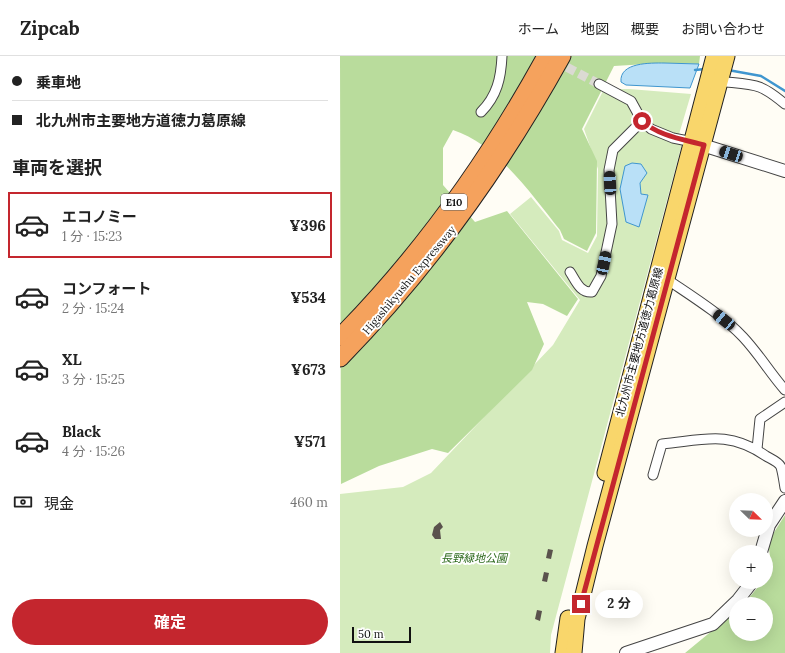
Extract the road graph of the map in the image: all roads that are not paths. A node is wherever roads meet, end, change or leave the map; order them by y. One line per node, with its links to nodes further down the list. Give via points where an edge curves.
1 (502, 56): 9 (street, via 494,96)
2 (546, 56): 12 (highway, Higashikyushu Expressway / E10)
3 (562, 56): 12 (highway, Higashikyushu Expressway / E10, via 532,109)
4 (714, 56): 11 (main road, 北九州市主要地方道徳力葛原線)
5 (727, 56): 11 (main road, 北九州市主要地方道徳力葛原線)
6 (726, 82): 8 (street, via 757,84)
7 (599, 84): 10 (street, via 631,101)
8 (785, 104)
9 (481, 112)
10 (642, 121): 11 (street, via 651,129); 15 (street, via 613,150 609,170 612,224 601,276 592,292 580,288)
11 (698, 144): 13 (street); 16 (main road, 北九州市主要地方道徳力葛原線); 27 (main road, 北九州市主要地方道徳力葛原線, via 568,617)
12 (497, 153): 14 (highway, Higashikyushu Expressway / E10, via 454,227)
13 (785, 171)
14 (419, 260): 17 (highway, Higashikyushu Expressway / E10); 18 (highway, Higashikyushu Expressway / E10)
15 (570, 272)
16 (668, 280): 19 (street, via 706,306 742,336); 28 (main road, 北九州市主要地方道徳力葛原線, via 595,546 577,619)
17 (340, 338)
18 (340, 358)
19 (785, 390)
20 (785, 402): 21 (street, via 760,419)
21 (757, 449): 22 (street, via 722,438 662,444); 23 (street, via 780,466)
22 (653, 475)
23 (785, 488)
24 (785, 502): 25 (street, via 769,525)
25 (763, 545)
26 (747, 589): 29 (street, via 713,624)
27 (563, 653)
28 (574, 653)
29 (626, 653)

